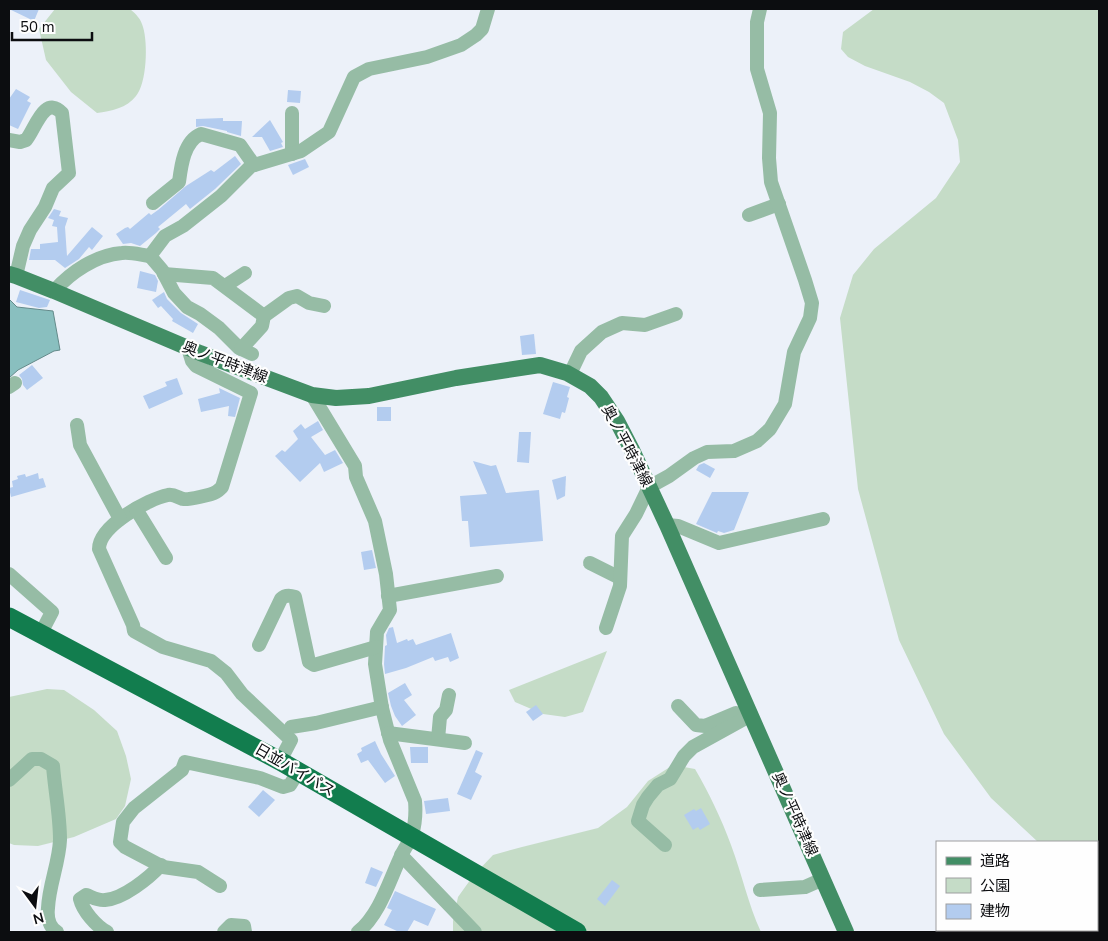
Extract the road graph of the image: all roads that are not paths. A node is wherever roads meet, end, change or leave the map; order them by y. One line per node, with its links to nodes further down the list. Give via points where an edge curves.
1 (488, 9): 5 (street, via 482,28 461,45 427,57 369,69 354,76 329,132)
2 (760, 9): 8 (street, via 757,69 770,113 769,158)
3 (292, 113): 5 (street)
4 (9, 140): 13 (street, via 26,140 44,110 52,107 62,113 69,173 53,188 30,230)
5 (292, 154): 6 (street)
6 (254, 165): 7 (street, via 240,145 201,134 190,140 179,182); 10 (street, via 221,196 165,236)
7 (153, 203)
8 (779, 204): 9 (street); 23 (street, via 812,303 810,318 794,352 786,404 770,429 756,441 734,450 706,452)
9 (749, 215)
10 (150, 256): 12 (street); 15 (street, via 125,253 102,257 82,267)
11 (245, 273): 14 (street)
12 (164, 274): 14 (street, via 213,278); 18 (street, via 174,293 187,307 247,351 262,326)
13 (12, 275): 15 (main road, 奥ノ平時津線)
14 (225, 286): 18 (street)
15 (54, 291): 19 (main road, 奥ノ平時津線)
16 (324, 306): 18 (street, via 297,296)
17 (676, 314): 20 (street, via 645,325 622,323 602,332 582,351)
18 (264, 316)
19 (188, 348): 21 (main road, 奥ノ平時津線); 24 (street, via 196,366 251,393 232,457 222,486 216,492 183,499 170,495 160,497)
20 (570, 374): 21 (main road, 奥ノ平時津線, via 540,365 368,396 336,398); 23 (main road, 奥ノ平時津線, via 601,397 617,421)
21 (312, 395): 33 (street, via 355,466 375,521)
22 (77, 425): 25 (street, via 80,444)
23 (649, 486): 27 (main road, 奥ノ平時津線); 32 (street, via 622,536)
24 (136, 509): 25 (street); 28 (street)
25 (120, 519): 47 (street, via 100,539 99,549 134,630 163,647 211,661 226,673 242,694 291,740)
26 (823, 520): 27 (street, via 719,543 678,526)
27 (667, 526): 42 (main road, 奥ノ平時津線)
28 (166, 558)
29 (590, 563): 32 (street)
30 (9, 574): 36 (street, via 52,612)
31 (497, 576): 33 (street)
32 (620, 578): 35 (street)
33 (388, 596): 38 (street, via 390,610 376,632)
34 (9, 617): 36 (highway, 日並バイパス)
35 (606, 628)
36 (41, 633): 47 (highway, 日並バイパス)
37 (259, 645): 38 (street, via 281,599 290,595 295,597 311,664)
38 (376, 647): 41 (street, via 375,664)
39 (449, 694): 45 (street, via 446,710 440,717)
40 (678, 706): 42 (street, via 696,725 705,726)
41 (382, 707): 43 (street); 44 (street)
42 (749, 712): 51 (street, via 693,746 670,779 658,785 648,797 638,821); 54 (main road, 奥ノ平時津線)
43 (290, 727)
44 (388, 733): 45 (street); 50 (street, via 415,801 416,817)
45 (438, 739): 46 (street)
46 (465, 743)
47 (280, 761): 48 (highway, 日並バイパス)
48 (298, 772): 50 (highway, 日並バイパス); 53 (street, via 290,785 283,787 260,778 185,762 182,770 134,808 123,822 120,842)
49 (9, 780): 58 (street, via 32,759 41,759 53,766 60,841 48,896 48,912 49,923)
50 (411, 836): 52 (street); 63 (highway, 日並バイパス)
51 (665, 845)
52 (401, 855): 57 (street, via 380,903); 62 (street)
53 (161, 866): 55 (street, via 198,872); 59 (street, via 151,876 113,898 81,897 82,905)
54 (823, 879): 56 (street, via 805,887); 64 (main road, 奥ノ平時津線)
55 (220, 886)
56 (760, 890)
57 (360, 931)
58 (57, 932)
59 (106, 932)
60 (224, 932): 61 (street, via 231,925 244,926)
61 (245, 932)
62 (475, 932)
63 (577, 932)
64 (846, 932)

